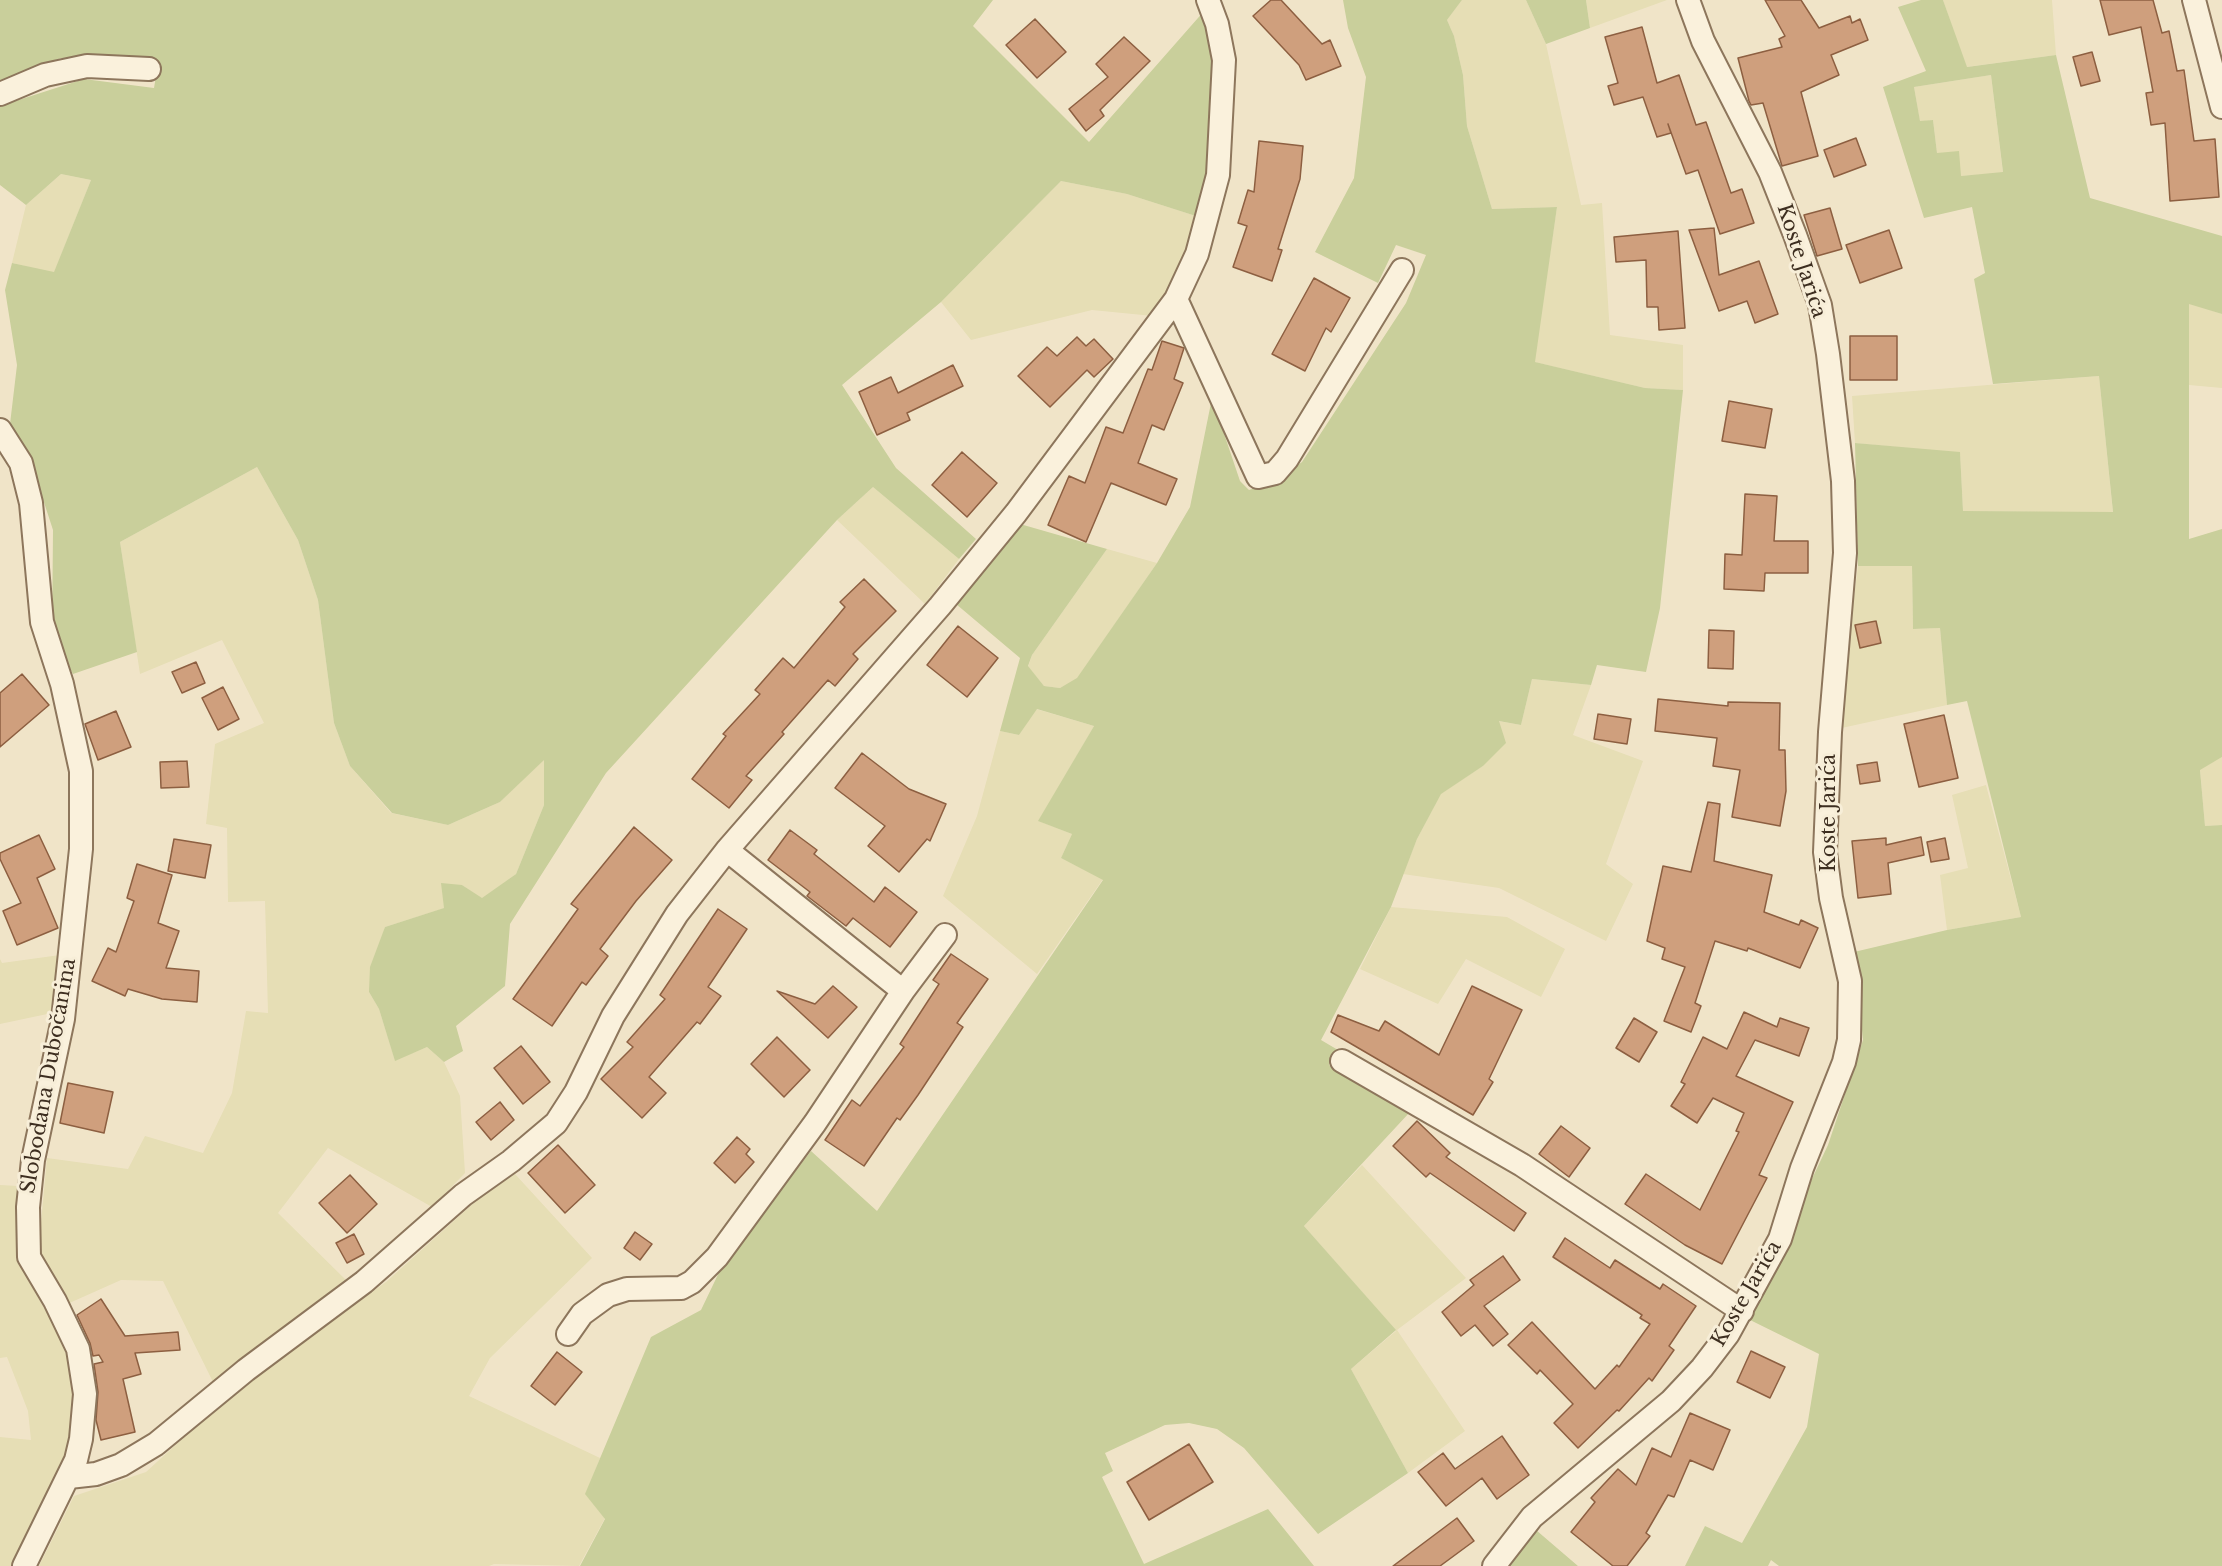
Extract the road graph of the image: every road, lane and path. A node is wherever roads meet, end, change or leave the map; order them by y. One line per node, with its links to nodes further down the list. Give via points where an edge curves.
1 (1208, 0): 8 (street, via 1224,60 1218,175 1197,254)
2 (1688, 0): 14 (street, Koste Jarića, via 1703,41 1770,172 1820,305 1843,481 1845,553 1830,732 1825,852 1850,981 1849,1040 1780,1239)
3 (2194, 0): 6 (street)
4 (149, 69): 5 (street, via 87,66 45,75)
5 (0, 94)
6 (2222, 107)
7 (1402, 270): 8 (street, via 1287,459 1275,472 1258,477)
8 (1176, 299): 10 (street, via 1016,513)
9 (0, 430): 16 (street, Slobodana Dubočanina, via 21,463 32,503 42,622 62,684 81,771 81,849 63,1019 33,1160 28,1207 29,1257 78,1349 83,1373 81,1439)
10 (728, 850): 12 (street); 16 (street, via 677,914 613,1016 576,1092 556,1123 463,1195 364,1282 246,1370 156,1444 121,1465)
11 (945, 935): 12 (street)
12 (903, 992): 15 (street, via 815,1124 717,1257 681,1288 627,1289 608,1295 582,1314)
13 (1342, 1061): 14 (street, via 1522,1165)
14 (1742, 1311): 18 (street, Koste Jarića, via 1702,1368 1671,1401 1532,1517)
15 (568, 1334)
16 (69, 1477): 17 (street, Slobodana Dubočanina)
17 (24, 1566)
18 (1494, 1566)

